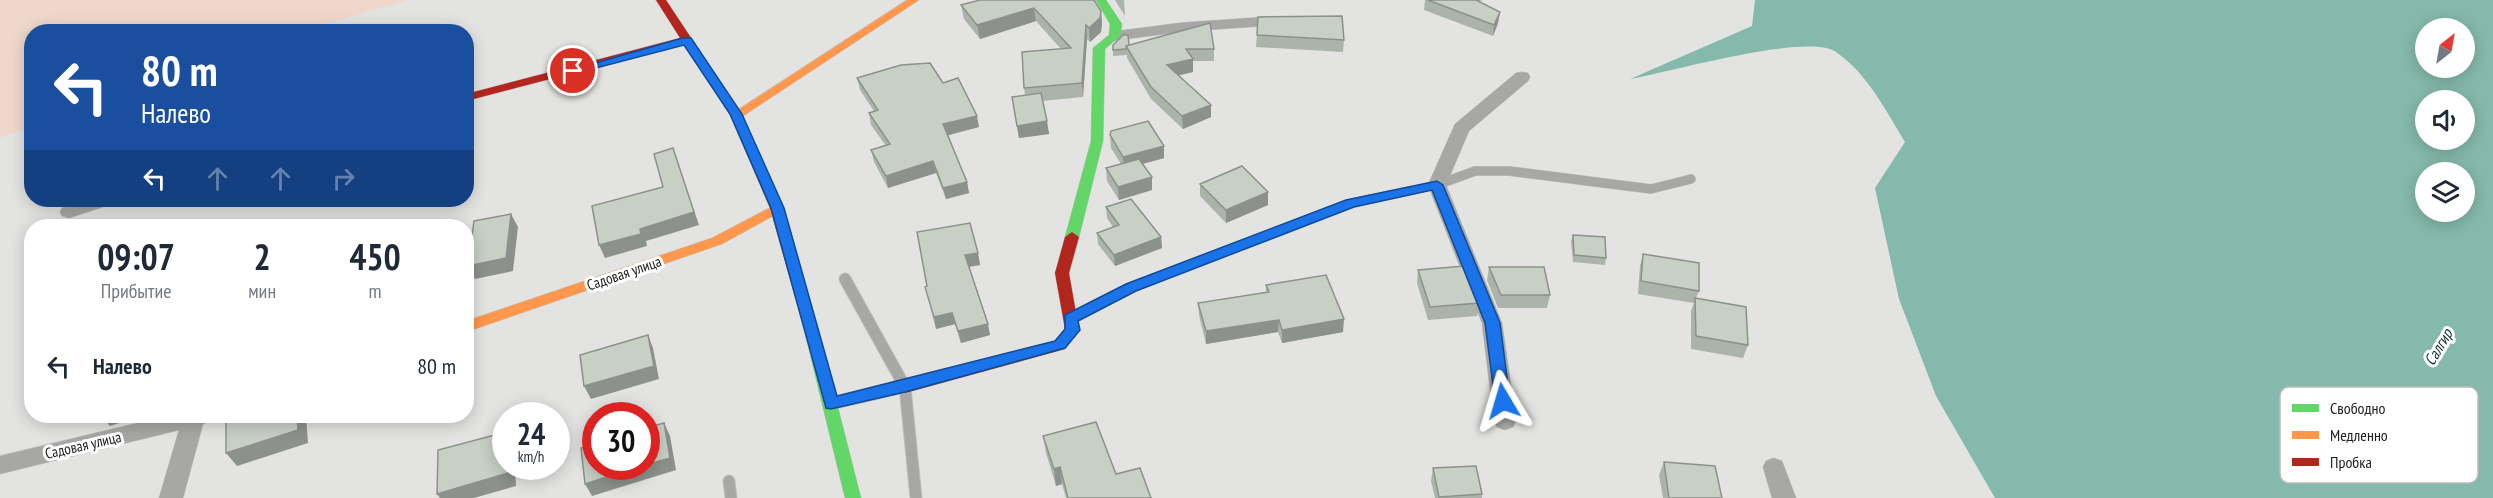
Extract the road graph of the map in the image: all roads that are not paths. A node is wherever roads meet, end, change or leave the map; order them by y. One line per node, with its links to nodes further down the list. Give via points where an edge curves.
1 (661, 0): 6 (street)
2 (914, 0): 9 (street)
3 (1101, 0): 5 (street, via 1116,24)
4 (1285, 21): 5 (lane)
5 (1114, 36): 16 (street, via 1099,48 1097,141 1062,273)
6 (687, 40): 8 (street); 9 (street)
7 (1522, 77): 11 (street, via 1461,128)
8 (474, 96)
9 (736, 114): 13 (street)
10 (1690, 179): 11 (lane, via 1651,189 1509,171 1475,171)
11 (1437, 185): 16 (street, via 1351,203 1131,287); 20 (street, via 1492,323)
12 (84, 207): 14 (street)
13 (777, 208): 17 (street, Садовая улица, via 717,241); 19 (street)
14 (69, 212)
15 (845, 279): 18 (lane)
16 (1070, 319): 18 (street, via 1072,330 1060,345)
17 (474, 324)
18 (905, 387): 19 (lane); 29 (lane)
19 (831, 404): 28 (street)
20 (1505, 421)
21 (172, 423): 23 (street, Садовая улица)
22 (195, 423): 26 (street)
23 (0, 465)
24 (1774, 467): 30 (street)
25 (729, 481): 27 (lane)
26 (171, 498)
27 (731, 498)
28 (853, 498)
29 (916, 498)
30 (1784, 498)

